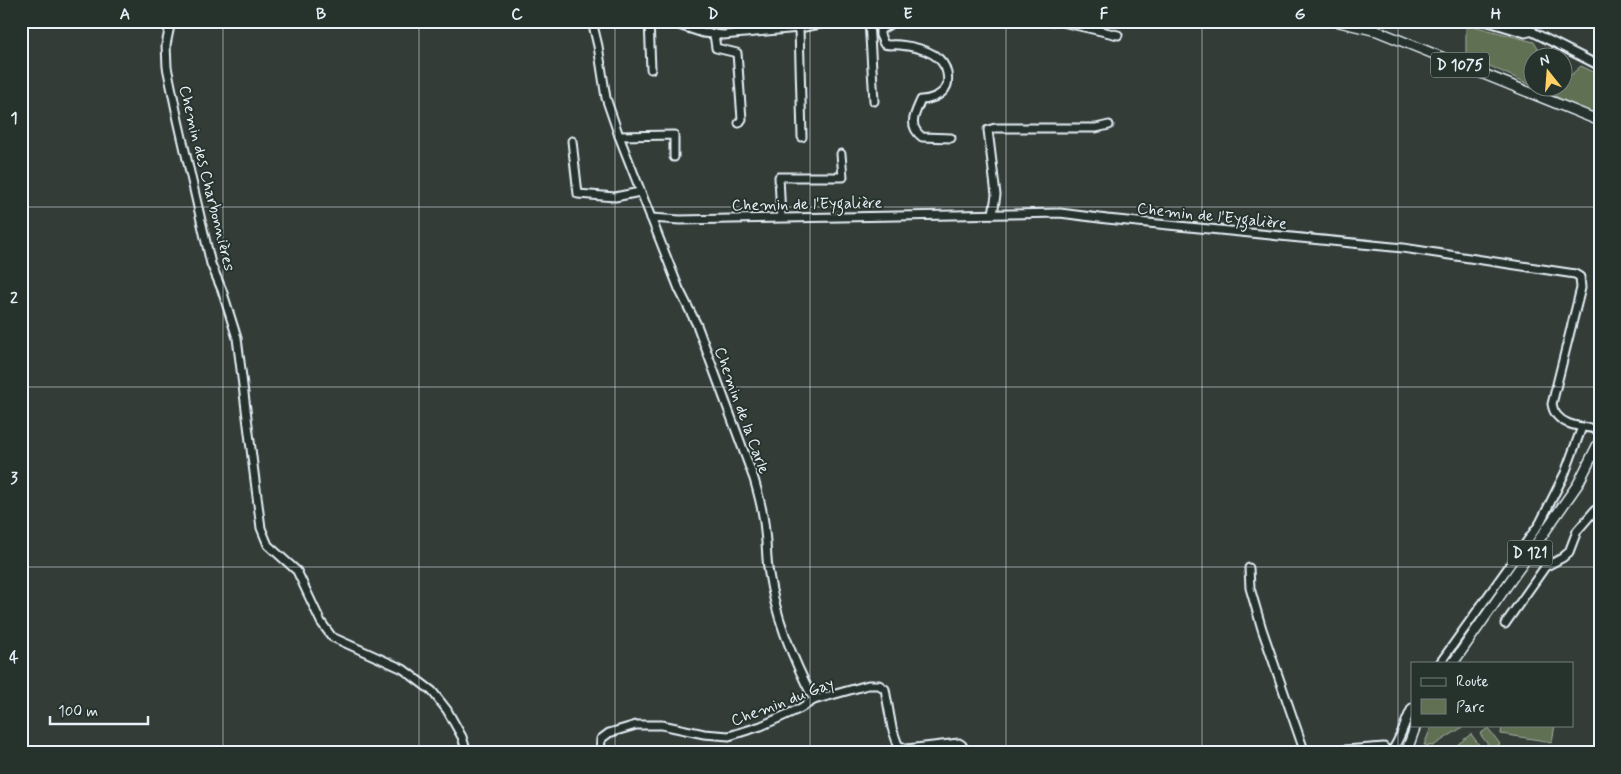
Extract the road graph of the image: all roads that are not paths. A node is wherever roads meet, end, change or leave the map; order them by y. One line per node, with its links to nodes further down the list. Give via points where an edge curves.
1 (171, 21): 47 (street, Chemin des Charbonnières, via 166,45 169,76 211,264 237,338 261,528 268,545 297,571 321,622 332,637 403,668 432,691 462,737)
2 (592, 21): 26 (street, Chemin de la Carle, via 606,98)
3 (649, 21): 19 (street)
4 (666, 21): 16 (street)
5 (836, 21): 14 (street)
6 (868, 21): 20 (street)
7 (895, 21): 28 (street, via 880,30 884,44 930,53 941,61 947,72 945,89 930,100 921,100 912,118 914,128 922,137)
8 (1030, 21): 9 (street)
9 (1053, 21)
10 (1058, 21): 17 (street)
11 (1335, 21): 21 (main road, D 1075, via 1377,31)
12 (1485, 21): 15 (street, via 1526,33)
13 (1511, 21): 15 (street)
14 (799, 28): 16 (street); 27 (street)
15 (1533, 31): 18 (street)
16 (714, 34): 23 (street, via 716,48 737,53 742,119)
17 (1118, 35)
18 (1600, 66)
19 (651, 69)
20 (874, 101)
21 (1583, 115): 22 (main road, D 1075); 25 (main road, D 1075)
22 (1600, 121)
23 (739, 123)
24 (1109, 125): 33 (street, via 988,130 996,195)
25 (1600, 125)
26 (619, 136): 31 (street, via 674,135); 32 (street, Chemin de la Carle)
27 (802, 137)
28 (951, 138)
29 (572, 141): 32 (street, via 578,194 615,197)
30 (841, 154): 34 (street, via 843,177 779,177)
31 (674, 157)
32 (640, 192): 35 (street, Chemin de la Carle)
33 (994, 214): 34 (street, Chemin de l'Eygalière); 36 (street, Chemin de l'Eygalière, via 1060,213 1394,247 1575,274 1580,277 1581,288 1552,404 1559,419)
34 (781, 217): 35 (street, Chemin de l'Eygalière)
35 (651, 218): 44 (street, Chemin de la Carle, via 699,332 760,496 769,575 779,619 796,665)
36 (1582, 427): 37 (street, Chemin de l'Eygalière); 42 (street, via 1565,473 1540,522)
37 (1598, 429)
38 (1600, 440): 43 (main road, D 121, via 1578,484)
39 (1600, 510): 41 (street, via 1595,510 1585,520 1569,552 1545,568)
40 (1249, 568): 50 (street, via 1250,588 1262,629)
41 (1505, 624)
42 (1441, 662)
43 (1454, 662)
44 (814, 700): 48 (street, Chemin du Gay, via 761,726 728,736 662,725 628,727 609,733 601,740); 49 (street, Chemin du Gay, via 879,685 885,689 898,745 907,749 959,743)
45 (1411, 710): 52 (street, via 1397,745)
46 (1416, 726): 53 (main road)
47 (467, 753)
48 (600, 753)
49 (966, 753)
50 (1305, 753)
51 (1329, 753): 52 (street, via 1384,747)
52 (1389, 753)
53 (1406, 753)

